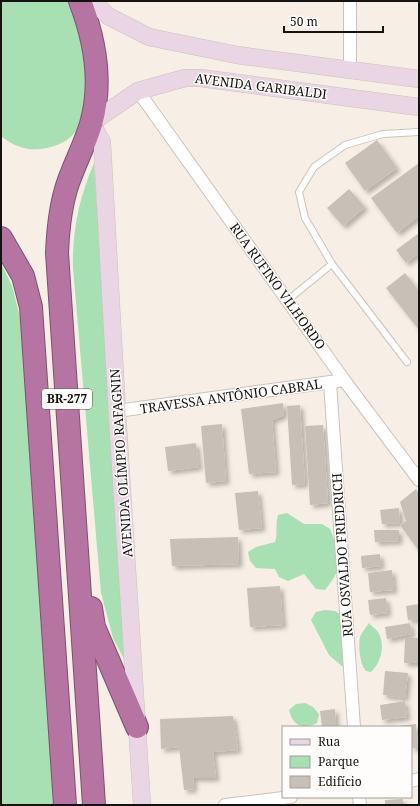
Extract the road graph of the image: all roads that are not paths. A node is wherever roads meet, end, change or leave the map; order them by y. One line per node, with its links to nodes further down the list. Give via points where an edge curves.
1 (80, 1): 8 (highway, BR-277, via 96,58 97,88)
2 (93, 1): 4 (main road, AVENIDA GARIBALDI, via 108,16 149,37 237,55)
3 (350, 1): 4 (street)
4 (350, 70): 5 (main road, AVENIDA GARIBALDI)
5 (419, 79)
6 (138, 91): 7 (main road, AVENIDA GARIBALDI, via 185,78 200,78); 8 (main road, AVENIDA GARIBALDI); 12 (street, RUA RUFINO VILHORDO)
7 (419, 107)
8 (91, 123): 16 (main road, AVENIDA OLÍMPIO RAFAGNIN, via 102,142); 17 (highway, BR-277, via 67,185 59,216 58,245)
9 (419, 132): 11 (lane, via 383,134 345,145 314,167 299,192 305,218)
10 (1, 238): 22 (highway, BR-277, via 23,276 31,307)
11 (332, 264): 12 (lane); 13 (lane)
12 (288, 300): 14 (street, RUA RUFINO VILHORDO)
13 (407, 362)
14 (344, 380): 15 (street, TRAVESSA ANTÔNIO CABRAL); 18 (street, RUA RUFINO VILHORDO)
15 (330, 383): 16 (street, TRAVESSA ANTÔNIO CABRAL); 19 (street, RUA OSVALDO FRIEDRICH)
16 (117, 411): 20 (main road, AVENIDA OLÍMPIO RAFAGNIN)
17 (72, 470): 20 (highway, via 94,627); 23 (highway, BR-277)
18 (419, 480)
19 (354, 726)
20 (137, 728): 24 (main road, AVENIDA OLÍMPIO RAFAGNIN)
21 (282, 798): 25 (street)
22 (65, 805)
23 (94, 805)
24 (142, 805)
25 (225, 805)

